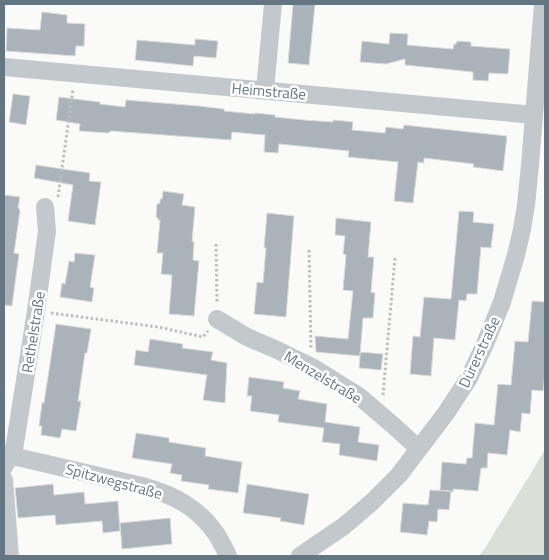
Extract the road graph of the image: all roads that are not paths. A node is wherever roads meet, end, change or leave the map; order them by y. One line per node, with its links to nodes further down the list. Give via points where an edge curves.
1 (273, 4): 4 (street)
2 (542, 4): 5 (street, Dürerstraße)
3 (4, 67): 4 (street, Heimstraße)
4 (264, 90): 5 (street, Heimstraße)
5 (534, 115): 8 (street, Dürerstraße, via 522,229 502,302 469,378)
6 (45, 207): 9 (street, Rethelstraße, via 47,232 36,311)
7 (217, 319): 8 (street, Menzelstraße, via 360,397)
8 (419, 449): 13 (street, Dürerstraße, via 372,502)
9 (7, 459): 12 (street, Spitzwegstraße, via 142,486 178,499 204,519)
10 (4, 480): 11 (street)
11 (10, 556)
12 (228, 556)
13 (300, 556)

